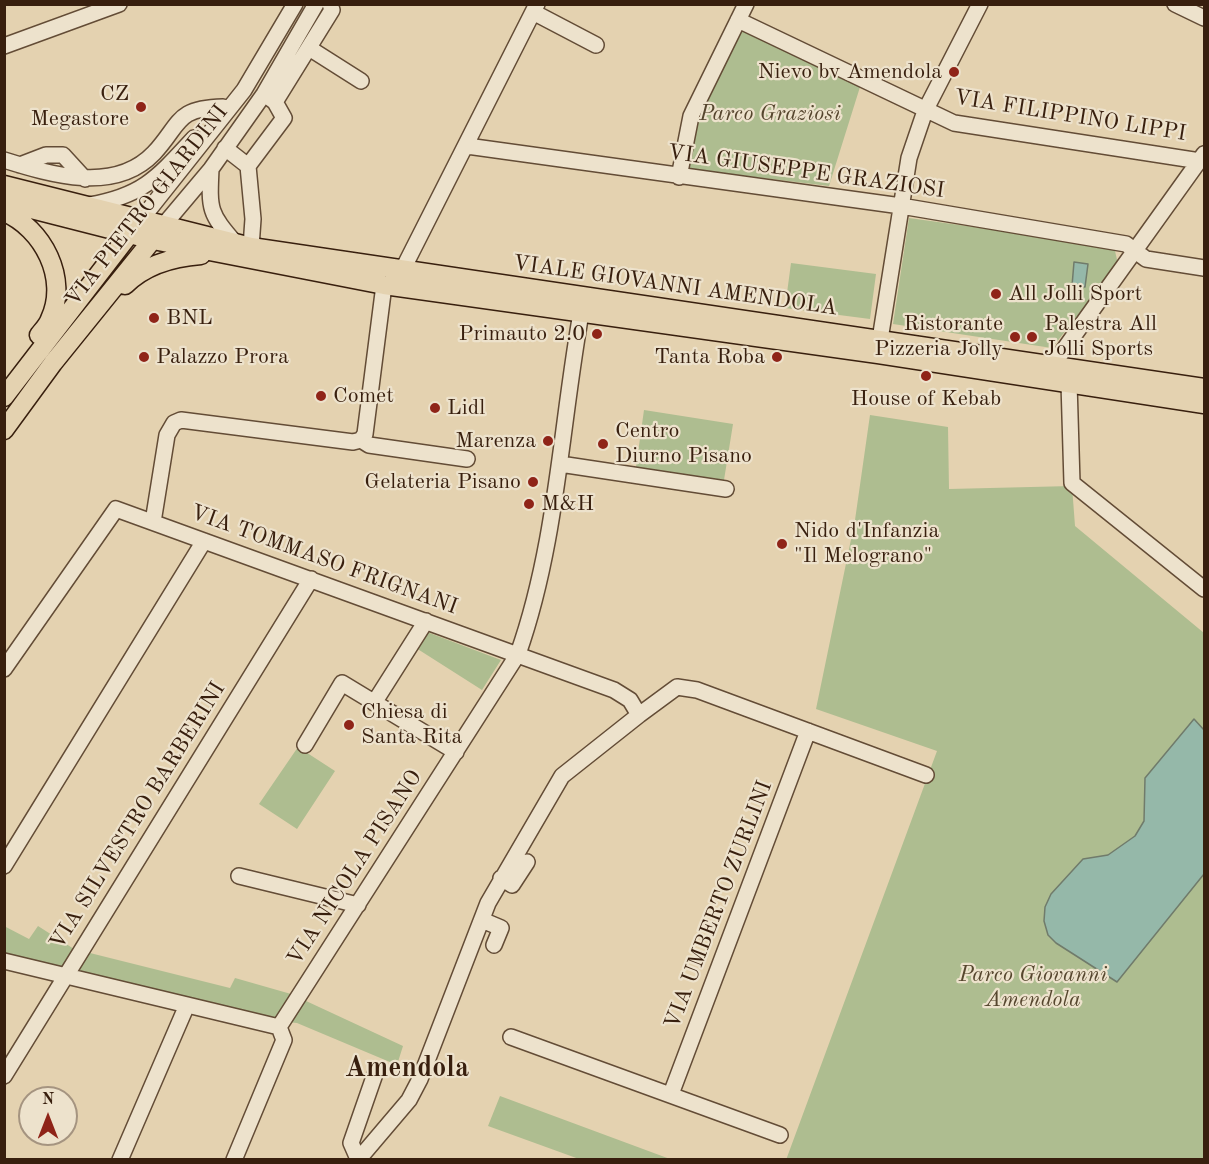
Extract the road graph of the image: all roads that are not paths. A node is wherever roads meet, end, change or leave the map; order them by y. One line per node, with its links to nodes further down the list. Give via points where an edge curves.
1 (119, 4): 12 (street)
2 (295, 4): 15 (street, VIA PIETRO GIARDINI)
3 (316, 4): 16 (street, VIA PIETRO GIARDINI)
4 (330, 4): 13 (street, via 332,10)
5 (746, 4): 10 (street)
6 (980, 4): 18 (street)
7 (1175, 4): 9 (street)
8 (535, 8): 11 (street); 19 (street)
9 (1204, 18)
10 (738, 20): 18 (street, VIA FILIPPINO LIPPI); 25 (street, via 691,116)
11 (596, 45)
12 (4, 46)
13 (309, 48): 14 (street); 16 (street)
14 (361, 81)
15 (243, 90): 17 (street); 31 (street, VIA PIETRO GIARDINI)
16 (269, 98): 20 (street, VIA PIETRO GIARDINI); 23 (street, via 284,118)
17 (223, 107): 22 (street, via 196,110 178,119 153,154 124,173 85,179); 28 (street, via 144,188 117,200)
18 (925, 111): 21 (street, VIA FILIPPINO LIPPI, via 954,123); 29 (street, via 909,159)
19 (467, 146): 25 (street, VIA GIUSEPPE GRAZIOSI); 36 (street)
20 (225, 148): 23 (street); 24 (street, VIA PIETRO GIARDINI)
21 (1202, 157): 34 (street)
22 (12, 163)
23 (248, 166): 33 (street, via 253,219)
24 (211, 169): 32 (street, VIA PIETRO GIARDINI); 33 (street, via 213,218)
25 (680, 177): 29 (street, VIA GIUSEPPE GRAZIOSI)
26 (4, 185): 28 (main road)
27 (4, 202): 31 (main road)
28 (83, 206): 31 (main road)
29 (900, 206): 34 (street, VIA GIUSEPPE GRAZIOSI, via 1126,244); 39 (street)
30 (4, 212): 42 (main road, via 28,226 44,246 51,261 55,294 51,319)
31 (135, 227): 32 (main road, VIALE GIOVANNI AMENDOLA); 44 (main road, VIA PIETRO GIARDINI)
32 (158, 233): 33 (main road, VIALE GIOVANNI AMENDOLA); 40 (main road, VIA PIETRO GIARDINI)
33 (236, 248): 36 (main road, VIALE GIOVANNI AMENDOLA); 37 (main road, VIALE GIOVANNI AMENDOLA); 40 (main road, via 178,257 132,278)
34 (1135, 251): 35 (street, VIA GIUSEPPE GRAZIOSI, via 1146,260); 41 (street)
35 (1204, 268)
36 (402, 271): 38 (main road, VIALE GIOVANNI AMENDOLA)
37 (384, 285): 38 (main road, VIALE GIOVANNI AMENDOLA); 47 (street, via 365,434)
38 (583, 305): 39 (main road, VIALE GIOVANNI AMENDOLA); 49 (street, VIA NICOLA PISANO)
39 (879, 347): 41 (main road, VIALE GIOVANNI AMENDOLA)
40 (53, 363): 46 (main road, VIA PIETRO GIARDINI)
41 (1058, 373): 43 (main road, VIALE GIOVANNI AMENDOLA); 45 (main road, VIALE GIOVANNI AMENDOLA); 54 (street, via 1072,483)
42 (4, 382)
43 (1204, 388)
44 (4, 397)
45 (1204, 404)
46 (4, 430)
47 (361, 440): 48 (street, via 369,445); 51 (street, via 181,420 166,435)
48 (468, 459)
49 (560, 464): 50 (street); 56 (street, VIA NICOLA PISANO, via 534,608)
50 (726, 489)
51 (153, 522): 52 (street, VIA TOMMASO FRIGNANI); 57 (street, VIA TOMMASO FRIGNANI, via 116,509)
52 (204, 541): 53 (street, VIA TOMMASO FRIGNANI); 65 (street)
53 (311, 579): 55 (street, VIA TOMMASO FRIGNANI); 72 (street, VIA SILVESTRO BARBERINI)
54 (1204, 589)
55 (426, 621): 56 (street, VIA TOMMASO FRIGNANI); 58 (street)
56 (518, 654): 59 (street, VIA TOMMASO FRIGNANI, via 614,690 630,700); 62 (street, VIA NICOLA PISANO)
57 (4, 669)
58 (374, 703): 61 (street, via 342,683); 62 (street)
59 (639, 715): 60 (street, via 677,687 697,690); 67 (street, via 562,776)
60 (808, 731): 63 (street); 78 (street, VIA UMBERTO ZURLINI)
61 (305, 745)
62 (456, 752): 68 (street, VIA NICOLA PISANO)
63 (926, 775)
64 (527, 862): 67 (street, via 512,885)
65 (4, 866)
66 (239, 876): 68 (street)
67 (501, 878): 69 (street)
68 (358, 905): 74 (street, VIA NICOLA PISANO)
69 (482, 920): 70 (street, via 501,928); 80 (street, via 409,1100)
70 (494, 945)
71 (4, 961): 72 (street)
72 (66, 975): 73 (street); 77 (street, VIA SILVESTRO BARBERINI)
73 (187, 1005): 74 (street); 81 (street)
74 (279, 1027): 82 (street, via 284,1040)
75 (511, 1037): 78 (street)
76 (375, 1074): 80 (street, via 351,1143)
77 (4, 1076)
78 (670, 1094): 79 (street)
79 (780, 1135)
80 (358, 1159)
81 (120, 1160)
82 (234, 1160)

